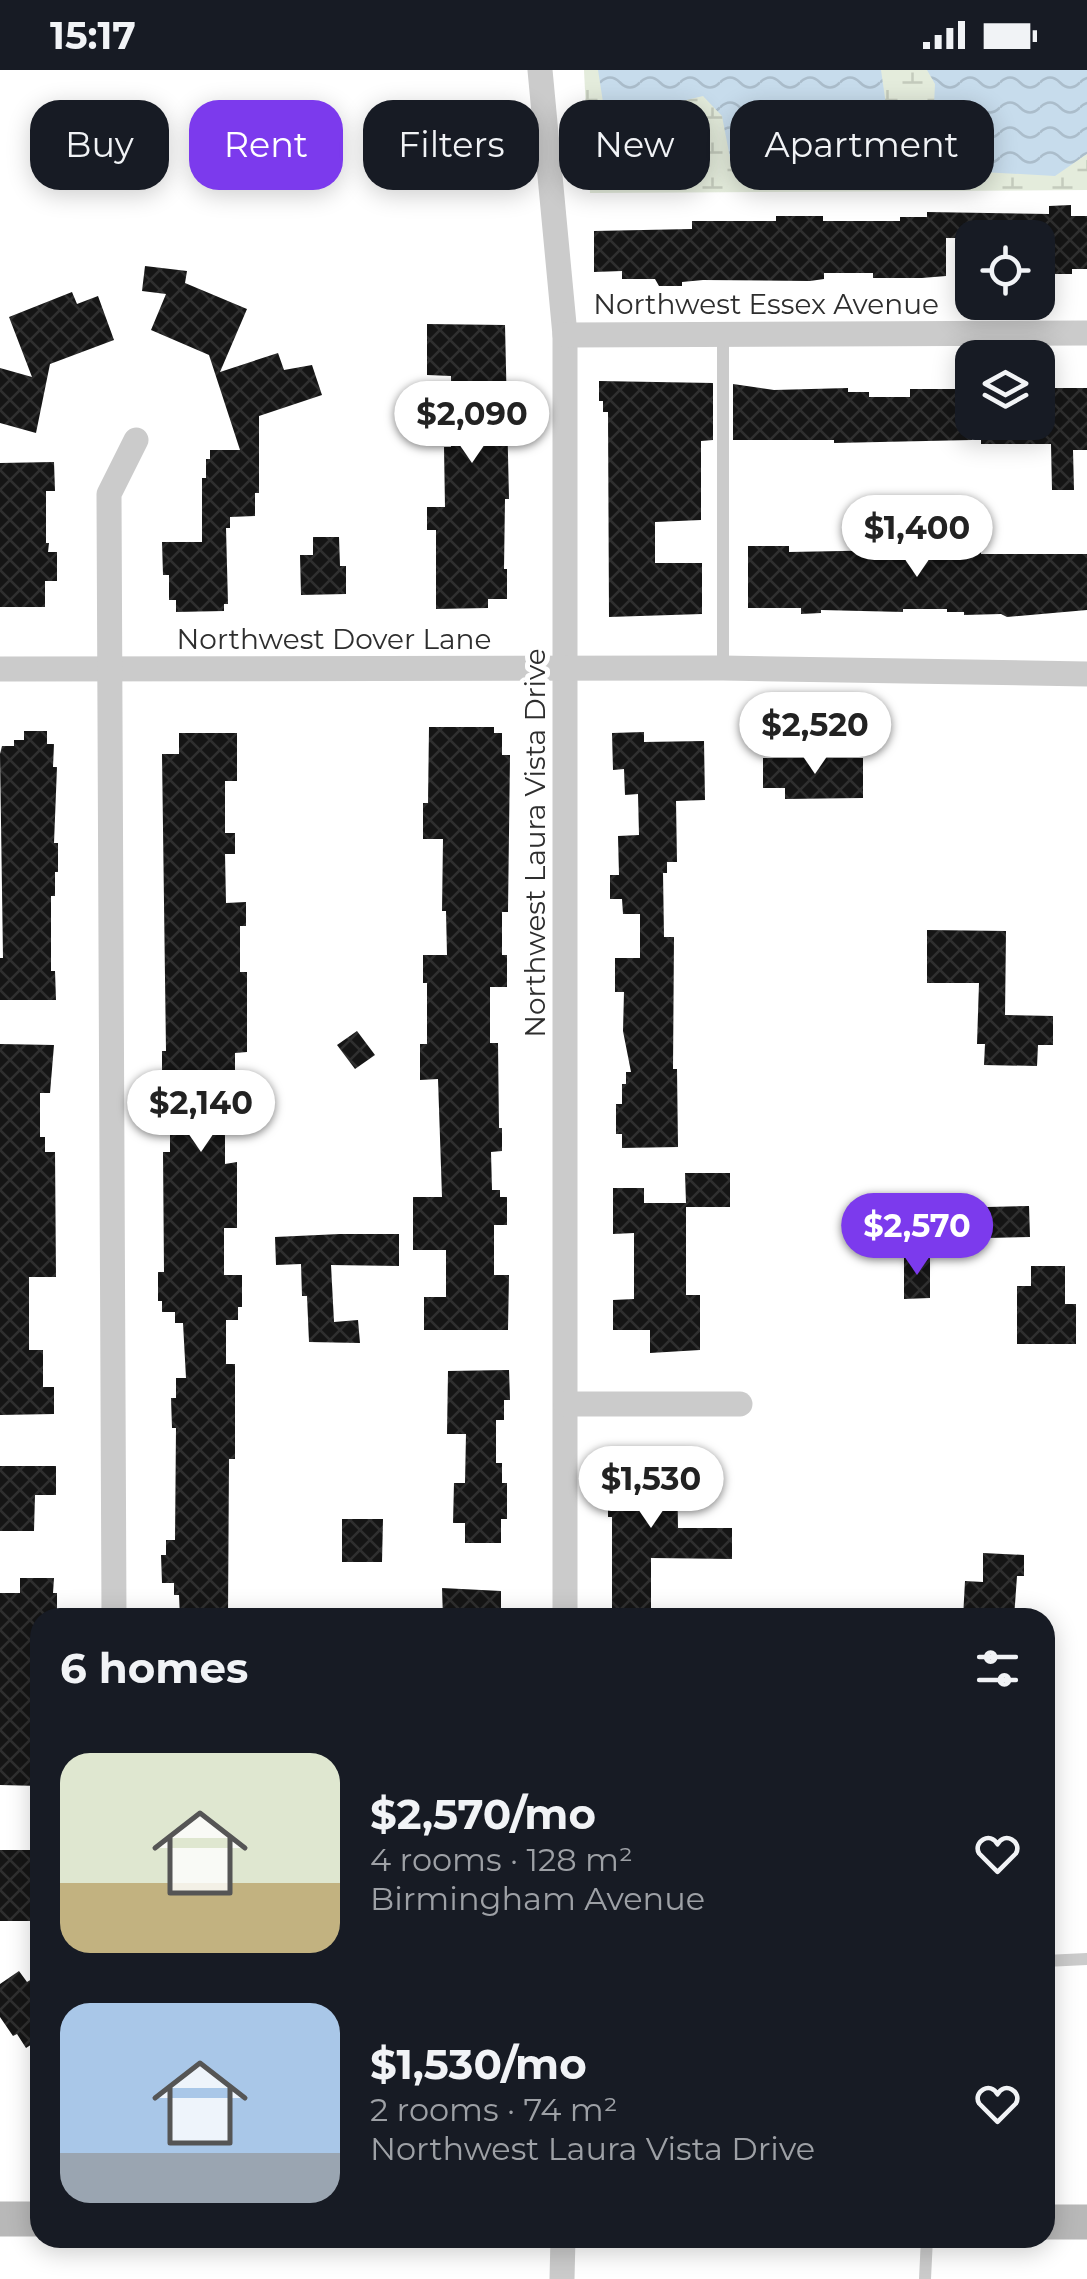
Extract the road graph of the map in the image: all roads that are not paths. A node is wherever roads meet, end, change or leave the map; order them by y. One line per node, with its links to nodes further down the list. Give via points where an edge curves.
1 (540, 70): 4 (street, Northwest Laura Vista Drive)
2 (1087, 332): 3 (street, Northwest Essex Avenue)
3 (722, 334): 4 (street, Northwest Essex Avenue); 7 (lane)
4 (565, 335): 9 (street, Northwest Laura Vista Drive)
5 (136, 440): 6 (street, via 109,494)
6 (108, 668): 8 (street, Northwest Dover Lane); 9 (street, Northwest Dover Lane); 13 (street)
7 (723, 668): 9 (street, Northwest Dover Lane); 10 (street, Northwest Dover Lane)
8 (0, 669)
9 (566, 670): 11 (street, Northwest Laura Vista Drive)
10 (1087, 674)
11 (566, 1404): 12 (street); 14 (street, Northwest Laura Vista Drive)
12 (740, 1404)
13 (114, 1608)
14 (566, 1608)
15 (1087, 1959): 16 (lane)
16 (1055, 1961)
17 (0, 2219): 18 (main road)
18 (30, 2219)
19 (1055, 2222): 20 (main road)
20 (1087, 2222)
21 (563, 2248): 23 (street)
22 (927, 2248): 24 (lane)
23 (562, 2279)
24 (925, 2279)

